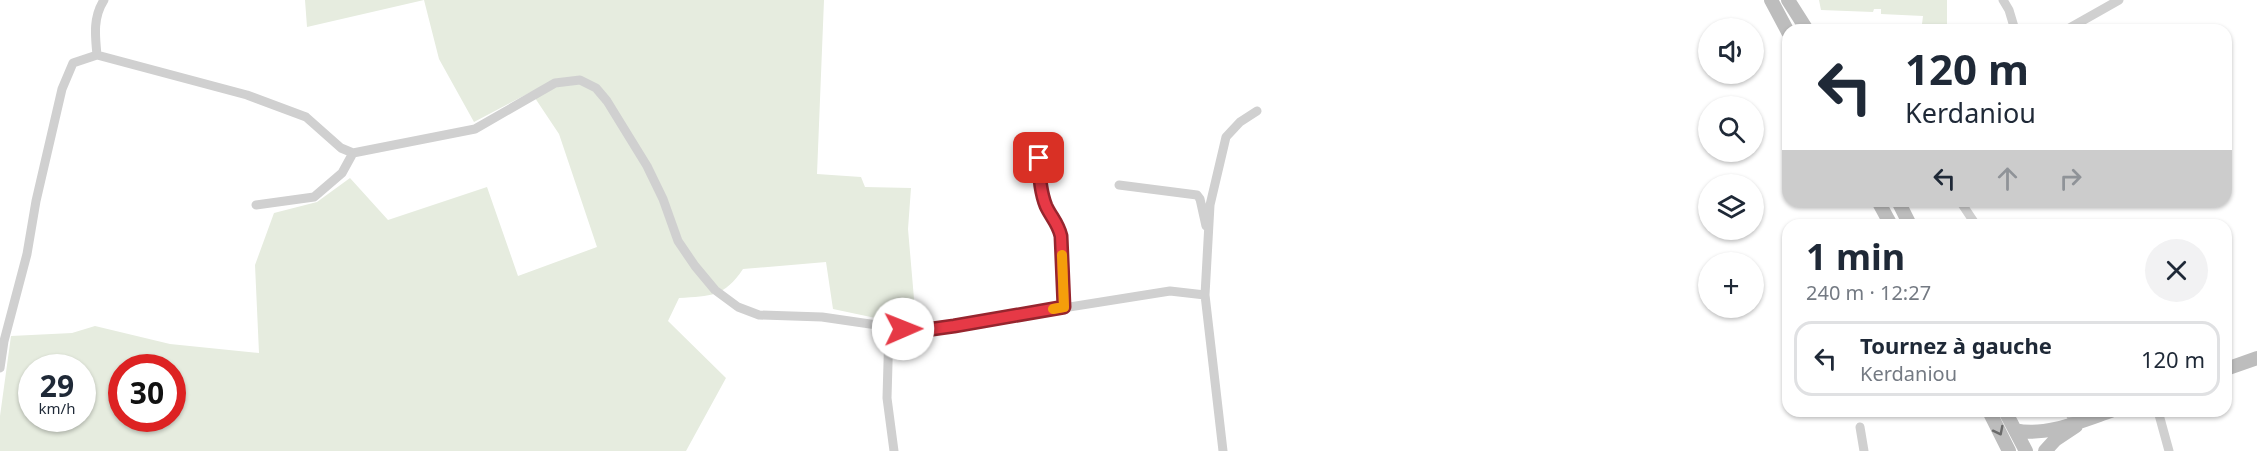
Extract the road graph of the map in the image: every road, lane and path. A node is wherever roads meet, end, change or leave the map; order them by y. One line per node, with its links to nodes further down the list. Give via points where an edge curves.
1 (104, 0): 10 (street, via 97,10)
2 (1771, 0): 6 (main road)
3 (1788, 0): 7 (main road)
4 (2003, 0): 8 (street)
5 (2119, 0): 9 (street)
6 (1784, 24)
7 (1803, 24)
8 (2013, 24)
9 (2077, 24)
10 (97, 55): 12 (street, via 248,94 306,117 341,148); 22 (street, via 73,63 62,90)
11 (1257, 111): 16 (street, via 1226,137 1210,205)
12 (353, 153): 15 (street, via 342,173 314,197); 19 (street, via 475,129 555,83 580,80 596,88 607,101 647,166 678,241 715,290 738,307 759,315 822,317)
13 (1039, 158): 18 (street, via 1046,206 1061,236)
14 (1119, 185): 16 (street, via 1197,195)
15 (256, 205)
16 (1209, 234): 17 (street)
17 (1205, 295): 18 (street, via 1170,291); 30 (street)
18 (1064, 307): 19 (street, via 918,331)
19 (889, 328): 29 (street, via 887,398)
20 (2257, 358): 21 (main road)
21 (2232, 367)
22 (0, 368)
23 (1995, 417): 28 (main road, one-way to 28)
24 (2008, 417): 28 (main road)
25 (2160, 417): 33 (street)
26 (2076, 418): 28 (main road); 32 (main road)
27 (1860, 427): 31 (street)
28 (2022, 446)
29 (894, 451)
30 (1222, 451)
31 (1864, 451)
32 (2045, 451)
33 (2169, 451)

